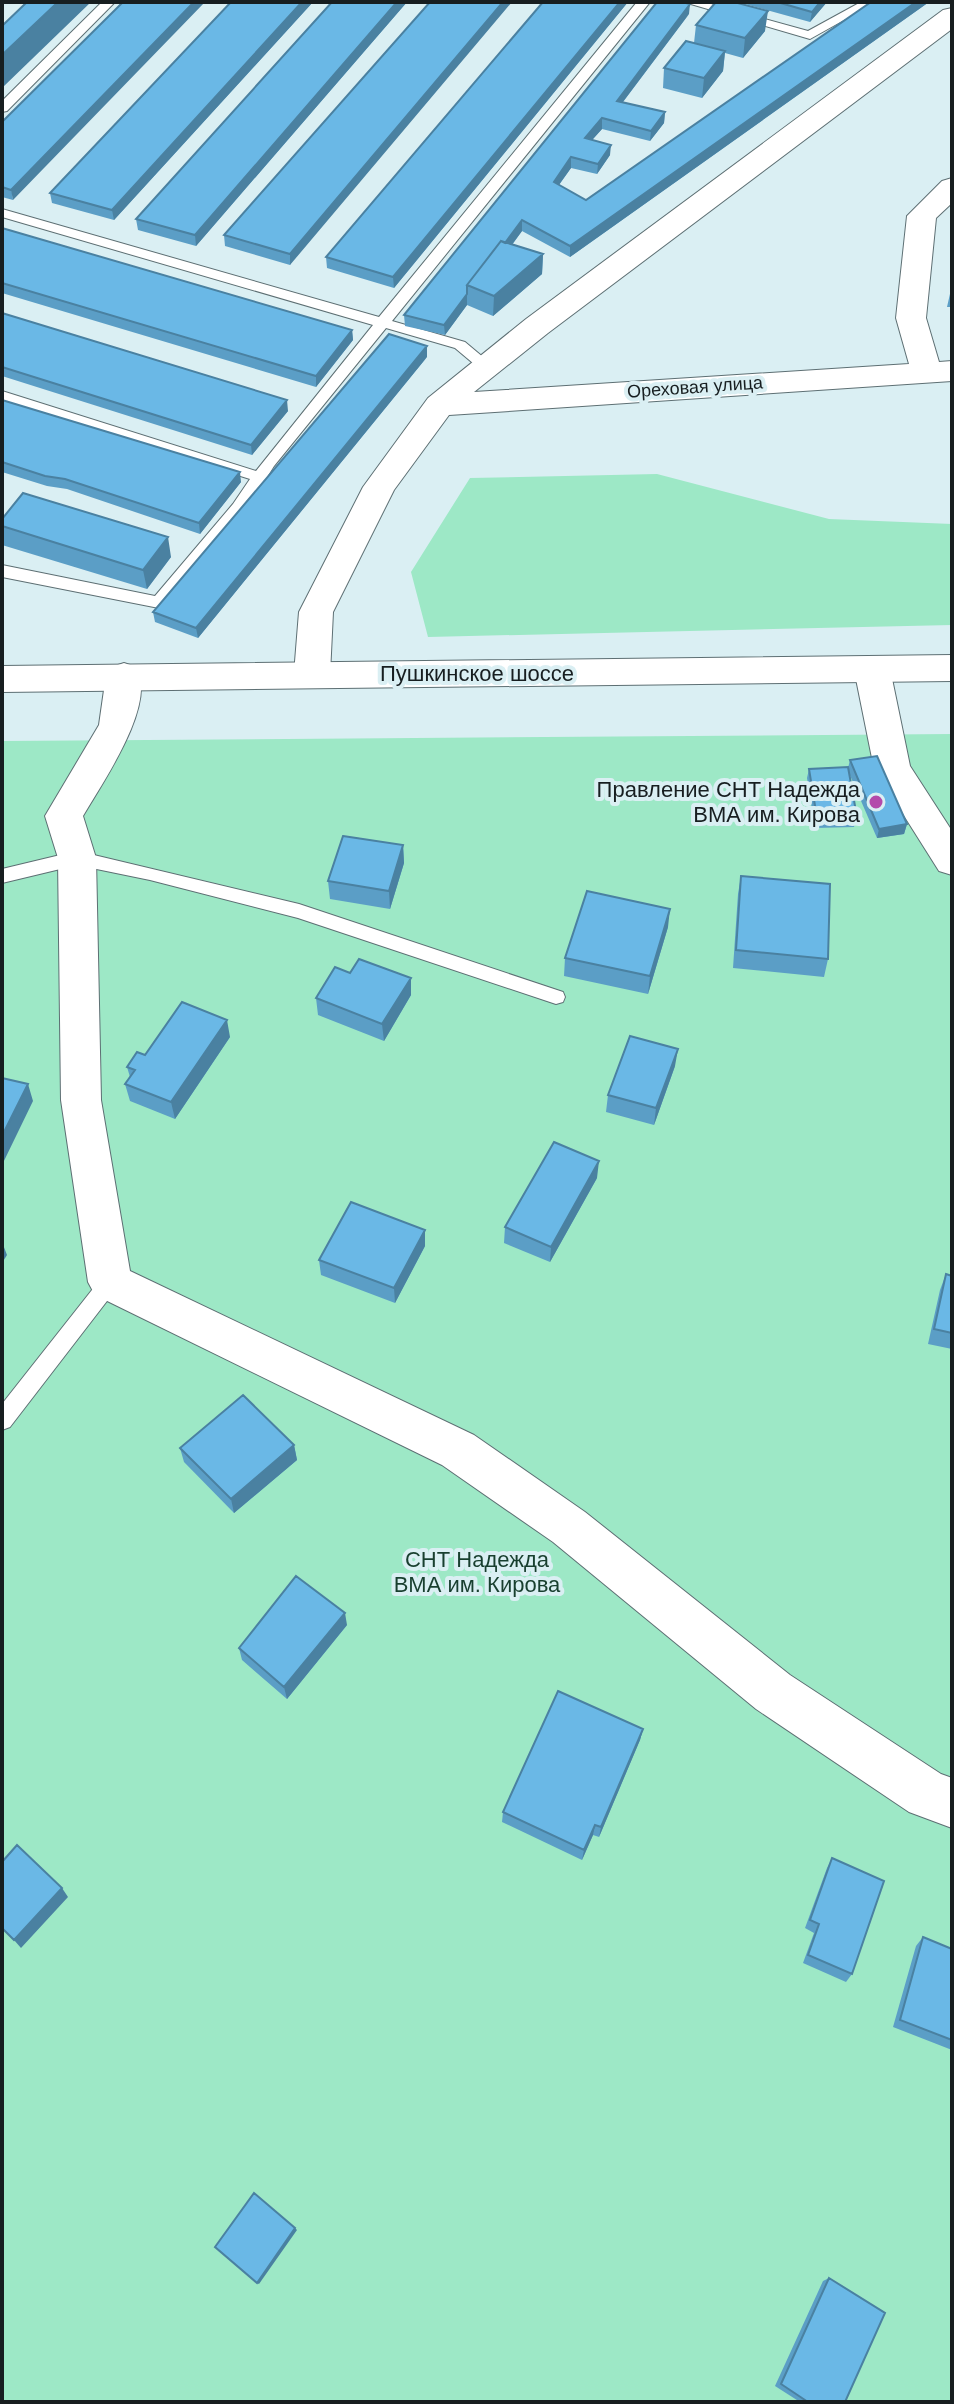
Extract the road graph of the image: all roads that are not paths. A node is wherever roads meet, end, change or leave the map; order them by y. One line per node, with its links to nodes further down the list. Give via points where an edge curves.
1 (109, 2): 6 (lane)
2 (644, 2): 9 (lane)
3 (690, 2): 4 (lane, via 810,35)
4 (870, 2)
5 (952, 16): 10 (street)
6 (2, 108)
7 (952, 187): 11 (street, via 922,216 911,318)
8 (2, 213): 9 (lane)
9 (384, 324): 10 (lane, via 460,345); 14 (lane)
10 (485, 366): 13 (street)
11 (939, 370): 13 (street, Ореховая улица)
12 (2, 396): 14 (lane)
13 (439, 405): 18 (street, via 379,487 316,612)
14 (259, 477): 15 (lane, via 159,602)
15 (2, 571)
16 (952, 668): 17 (main road, Пушкинское шоссе)
17 (872, 669): 18 (main road, Пушкинское шоссе); 22 (street, via 892,768)
18 (312, 674): 19 (main road, Пушкинское шоссе)
19 (124, 676): 20 (main road, Пушкинское шоссе); 21 (street, via 117,726 64,816)
20 (2, 679)
21 (77, 858): 23 (lane); 24 (lane, via 299,911); 25 (street, via 81,1100)
22 (952, 861)
23 (2, 876)
24 (556, 997)
25 (110, 1282): 26 (lane); 27 (street, via 458,1450 569,1527 773,1692 927,1794)
26 (2, 1420)
27 (952, 1803)

